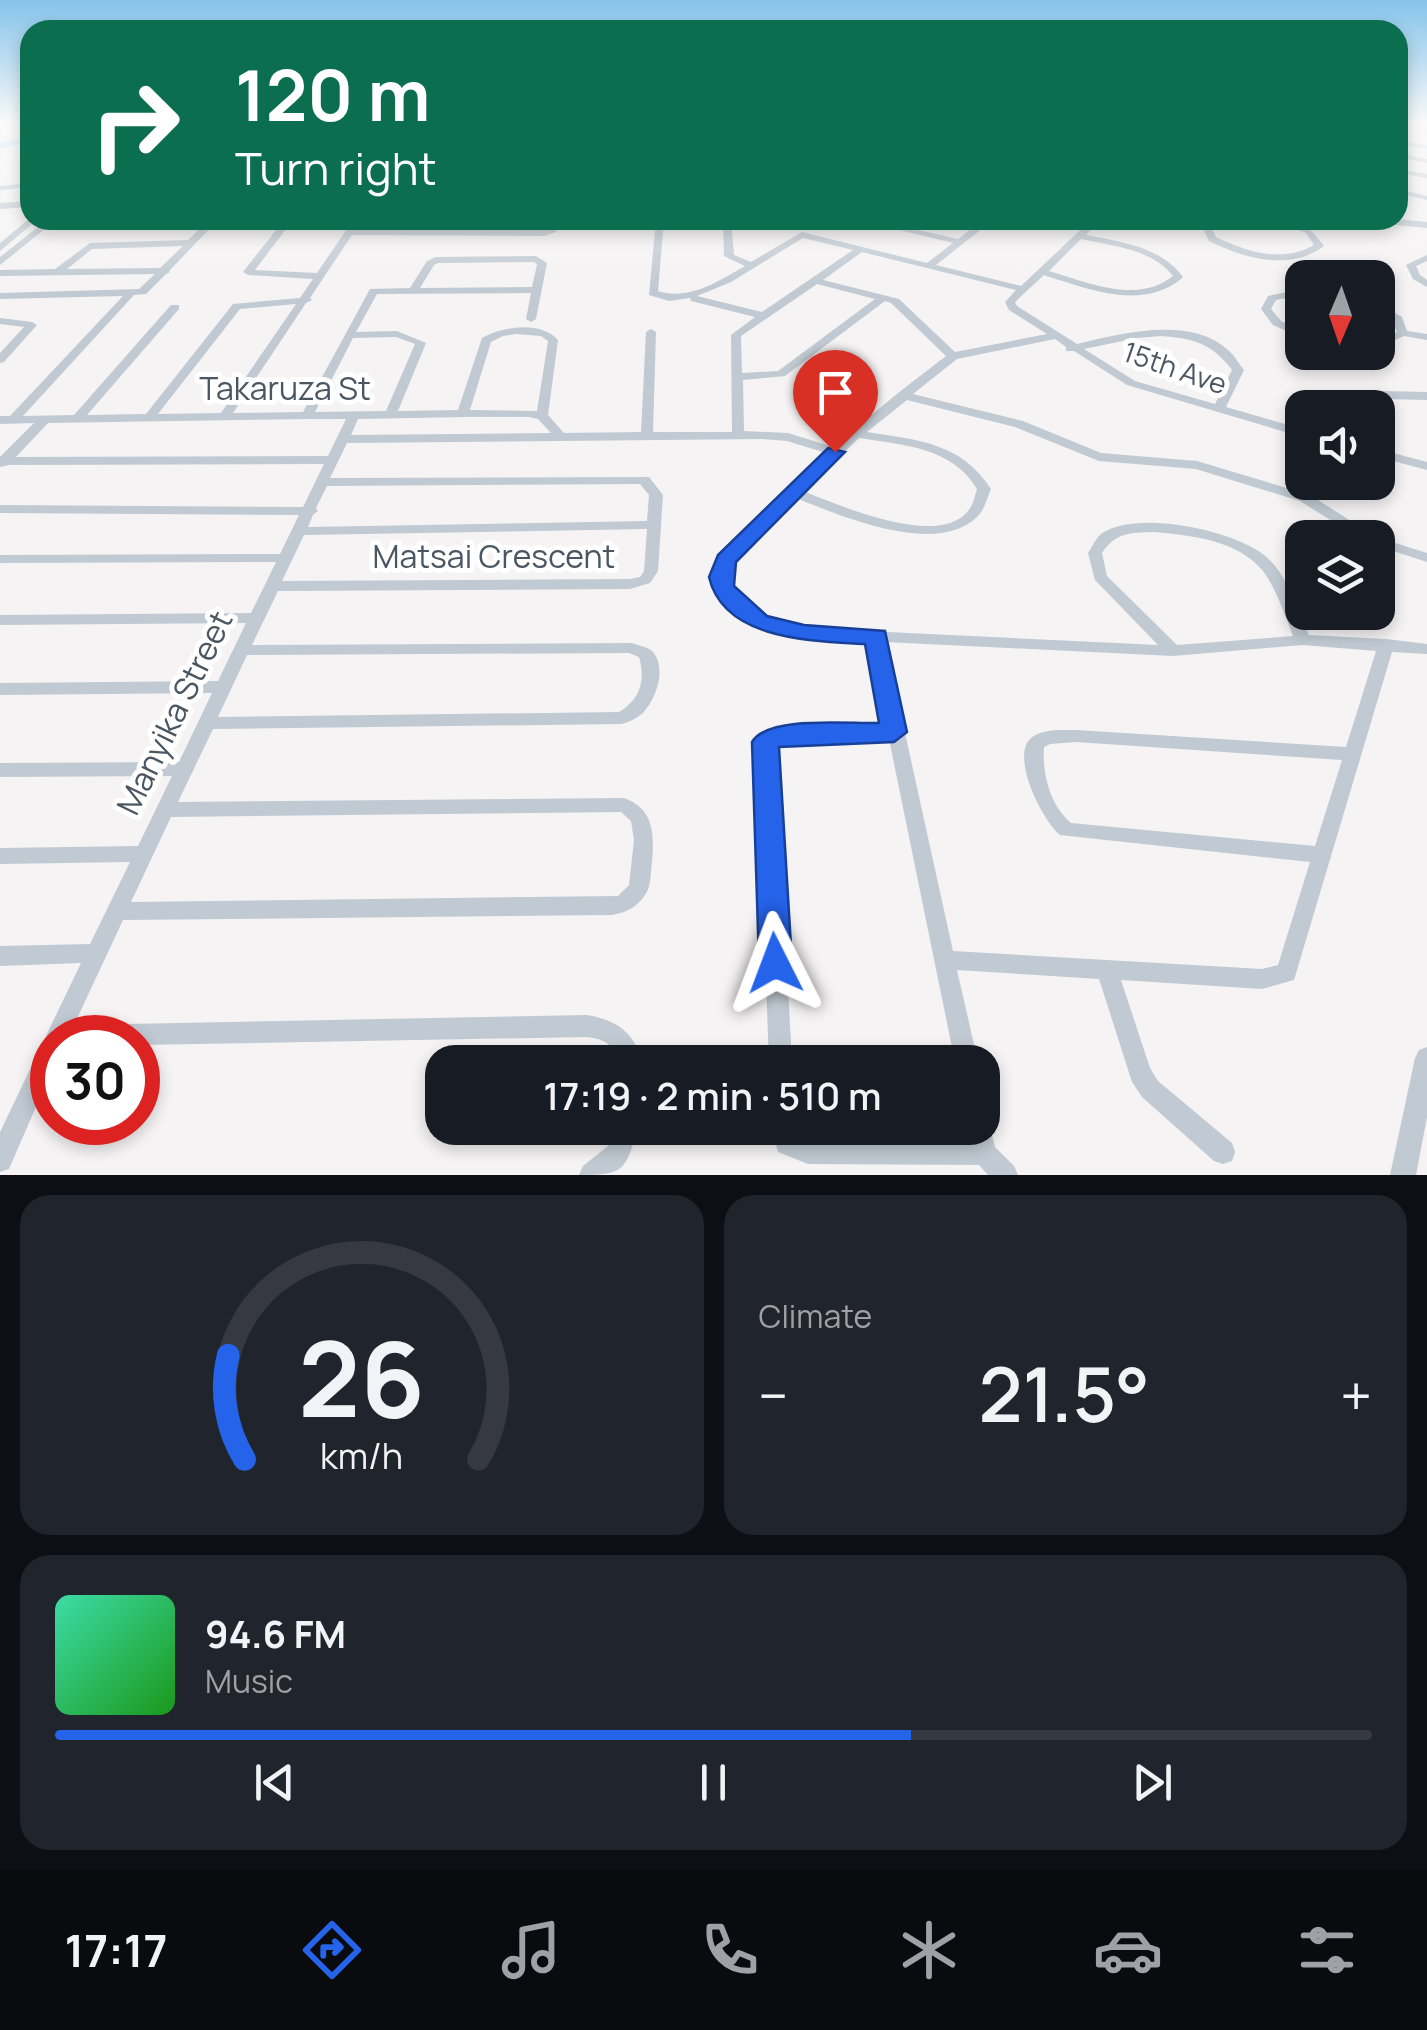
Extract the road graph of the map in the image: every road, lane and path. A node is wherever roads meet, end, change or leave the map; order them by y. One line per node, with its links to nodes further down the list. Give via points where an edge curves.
1 (22, 230): 21 (street)
2 (40, 230): 25 (street)
3 (205, 230): 20 (street)
4 (281, 230): 32 (street, via 248,272)
5 (552, 230): 16 (street)
6 (659, 230): 42 (street, via 653,293)
7 (728, 230): 26 (street, via 729,256)
8 (801, 230): 17 (street)
9 (913, 230): 19 (street)
10 (976, 230): 19 (street)
11 (1086, 230): 18 (street)
12 (1210, 230): 13 (street, via 1212,240 1249,253 1294,256 1320,246)
13 (1306, 230)
14 (349, 232): 15 (street); 32 (street)
15 (417, 232): 16 (street)
16 (494, 233): 24 (street)
17 (802, 235): 22 (street); 26 (street)
18 (1080, 236): 28 (street); 28 (street, via 1152,256 1178,277 1167,287 1134,292)
19 (960, 242): 27 (street)
20 (193, 243): 29 (street, via 90,246); 30 (street)
21 (0, 248)
22 (861, 249): 27 (street); 33 (street)
23 (1427, 258): 34 (street, via 1410,265)
24 (484, 259): 36 (street, via 430,262); 37 (street, via 540,261)
25 (0, 262)
26 (748, 264): 42 (street)
27 (930, 265): 35 (street)
28 (1040, 271): 35 (street)
29 (58, 272): 30 (street); 31 (street)
30 (166, 272): 38 (street, via 150,288)
31 (0, 273)
32 (320, 276): 43 (street)
33 (813, 280): 41 (street); 45 (street)
34 (1427, 284)
35 (1020, 288): 53 (street, 15th Ave, via 1012,308)
36 (414, 290): 37 (street); 52 (street, via 374,290)
37 (536, 290): 47 (street)
38 (130, 294): 40 (street); 72 (street)
39 (1285, 295): 49 (street, via 1272,298 1266,309)
40 (0, 296)
41 (884, 297): 57 (street); 59 (street, via 781,374)
42 (695, 299): 45 (street)
43 (308, 300): 68 (street); 70 (street, via 237,306)
44 (174, 307): 71 (street)
45 (760, 315): 59 (street, via 736,336)
46 (1395, 317): 51 (street)
47 (531, 319)
48 (0, 321): 58 (street, via 32,325)
49 (1285, 327)
50 (651, 332): 77 (street)
51 (1403, 333): 54 (street); 55 (street)
52 (349, 335): 66 (street, via 397,334 421,343); 69 (street)
53 (1051, 337): 56 (street, 15th Ave); 57 (street)
54 (1395, 337)
55 (1427, 337)
56 (1070, 349): 63 (street, 15th Ave, via 1131,384); 63 (street, via 1155,332 1216,346 1238,370)
57 (953, 356): 60 (street)
58 (0, 360)
59 (734, 378): 76 (street)
60 (902, 395): 75 (street); 89 (street, via 1020,424 1099,457 1215,470 1305,498)
61 (1395, 396): 62 (street)
62 (1427, 396)
63 (1218, 410): 74 (street, 15th Ave)
64 (462, 415): 66 (street, Takaruza St); 67 (street, Takaruza St); 67 (street, via 489,337 526,332 553,340)
65 (353, 416): 66 (street, Takaruza St); 69 (street, Takaruza St); 79 (street, Manyika Street)
66 (390, 416)
67 (542, 416): 78 (street)
68 (225, 417): 69 (street, Takaruza St); 70 (street, Takaruza St)
69 (307, 417)
70 (148, 418): 71 (street, Takaruza St)
71 (76, 419): 73 (street, Takaruza St)
72 (6, 420): 73 (street, Takaruza St)
73 (44, 420): 83 (street)
74 (1285, 428)
75 (856, 434): 80 (street); 86 (street, via 964,462 984,489 982,503 953,525 910,530)
76 (738, 435): 77 (street); 80 (street, via 788,436)
77 (647, 436): 78 (street)
78 (560, 437): 79 (street)
79 (343, 439): 82 (street, Manyika Street)
80 (835, 452): 86 (street)
81 (1395, 458): 84 (street)
82 (334, 460): 83 (street); 85 (street, Manyika Street)
83 (2, 463)
84 (1427, 466)
85 (322, 482): 88 (street, Manyika Street); 90 (street, Matsai Crescent, via 644,480 655,489)
86 (794, 492): 99 (street, via 726,560 723,589 759,621 781,629)
87 (0, 509): 88 (street)
88 (311, 510): 91 (street, Manyika Street)
89 (1341, 520)
90 (654, 525): 91 (street); 96 (street, Matsai Crescent, via 651,572 630,584)
91 (300, 532): 93 (street, Manyika Street)
92 (1395, 547): 94 (street)
93 (288, 558): 95 (street); 96 (street, Manyika Street)
94 (1427, 558)
95 (0, 559)
96 (275, 586): 97 (street, Manyika Street)
97 (258, 618): 98 (street); 103 (street, Manyika Street)
98 (0, 620)
99 (876, 636): 104 (street); 108 (street)
100 (1303, 640): 101 (street); 104 (street); 104 (street, via 1271,572 1246,549 1207,532 1160,526 1107,538 1099,548 1100,577)
101 (1386, 644): 102 (street); 109 (street)
102 (1427, 649)
103 (244, 650): 105 (street, Manyika Street); 107 (street, via 631,648 651,662 646,700 621,718)
104 (1173, 651)
105 (224, 687): 106 (street); 107 (street, Manyika Street)
106 (0, 689)
107 (206, 723): 110 (street, Manyika Street)
108 (894, 732): 119 (street); 124 (street, via 780,734 766,742)
109 (1350, 754): 114 (street); 114 (street, via 1076,736 1036,744 1033,756 1052,817 1066,830)
110 (184, 768): 111 (street); 112 (street, Manyika Street)
111 (0, 770)
112 (164, 810): 113 (street, Manyika Street); 116 (street, via 624,805 644,823 639,888 612,906)
113 (143, 854): 115 (street); 116 (street, Manyika Street)
114 (1321, 855): 120 (street, via 1286,973 1262,979)
115 (0, 856)
116 (116, 912): 117 (street, Manyika Street)
117 (95, 953): 118 (street); 121 (street, Manyika Street)
118 (0, 956)
119 (945, 960): 120 (street); 125 (street)
120 (1107, 970): 131 (street, via 1140,1074)
121 (66, 1015)
122 (160, 1036): 123 (street, via 588,1026 617,1034)
123 (626, 1045)
124 (779, 1045)
125 (962, 1045)
126 (1427, 1058): 136 (street)
127 (30, 1094): 133 (street, Manyika Street)
128 (621, 1145): 134 (street)
129 (790, 1145): 132 (street, via 808,1152)
130 (982, 1145): 132 (street)
131 (1223, 1152)
132 (984, 1153): 135 (street)
133 (0, 1160)
134 (592, 1175)
135 (1006, 1175)
136 (1402, 1175)

